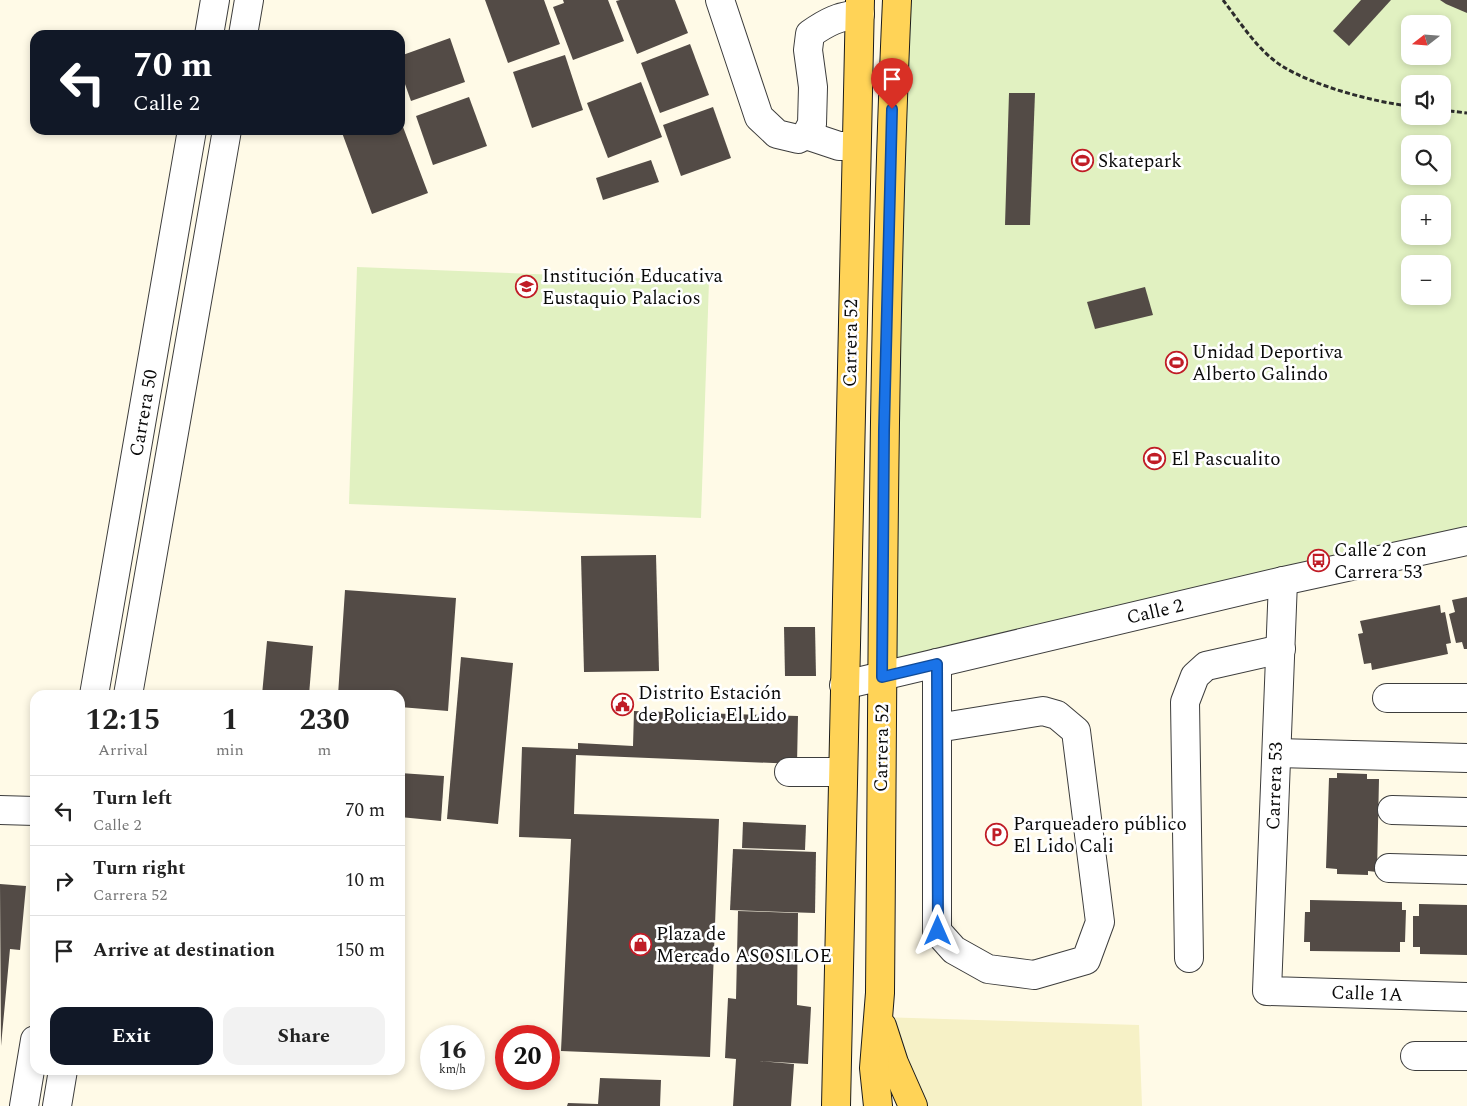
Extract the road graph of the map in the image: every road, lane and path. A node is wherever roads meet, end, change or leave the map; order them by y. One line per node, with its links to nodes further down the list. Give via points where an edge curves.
1 (215, 0): 7 (street)
2 (250, 0): 8 (street)
3 (720, 0): 14 (street, via 760,117 777,134 798,139)
4 (898, 0): 20 (main road, Carrera 52, via 884,430)
5 (1223, 0): 9 (path, via 1254,40 1281,66 1332,88)
6 (860, 7): 14 (street, via 810,34 812,124); 15 (main road, Carrera 52)
7 (210, 30)
8 (244, 30)
9 (1401, 105)
10 (1451, 111): 11 (path)
11 (1467, 113)
12 (191, 135): 22 (street, Carrera 50)
13 (226, 135): 23 (street, Carrera 50)
14 (806, 135): 15 (street, via 839,146)
15 (856, 146): 21 (main road, Carrera 52)
16 (1467, 541): 17 (street, Calle 2)
17 (1283, 581): 18 (street, Carrera 53); 19 (street, Calle 2)
18 (1281, 648): 27 (street, Carrera 53); 37 (street, via 1206,666 1195,676 1185,702)
19 (937, 664): 20 (street, Calle 2); 26 (street)
20 (882, 677): 21 (street, Calle 2); 40 (main road, Carrera 52)
21 (844, 685): 30 (main road, Carrera 52)
22 (95, 690)
23 (129, 690)
24 (1387, 698): 25 (street)
25 (1467, 698)
26 (938, 728): 26 (street, via 938,931 954,950 988,969 1034,975 1086,960 1100,922 1076,731 1057,715 1043,711)
27 (1277, 752): 28 (street); 38 (street, Carrera 53)
28 (1467, 758)
29 (789, 772): 30 (street)
30 (843, 772): 47 (main road, Carrera 52)
31 (0, 810): 33 (street)
32 (1392, 810): 34 (street)
33 (30, 811)
34 (1467, 812)
35 (1389, 868): 36 (street)
36 (1467, 870)
37 (1189, 958)
38 (1268, 991): 39 (street, Calle 1A)
39 (1467, 997)
40 (879, 1017): 48 (main road, Carrera 52, via 874,1068); 49 (main road)
41 (1415, 1056): 42 (street)
42 (1467, 1056)
43 (30, 1070): 45 (street)
44 (62, 1075): 46 (street)
45 (24, 1106)
46 (57, 1106)
47 (836, 1106)
48 (878, 1106)
49 (913, 1106)

